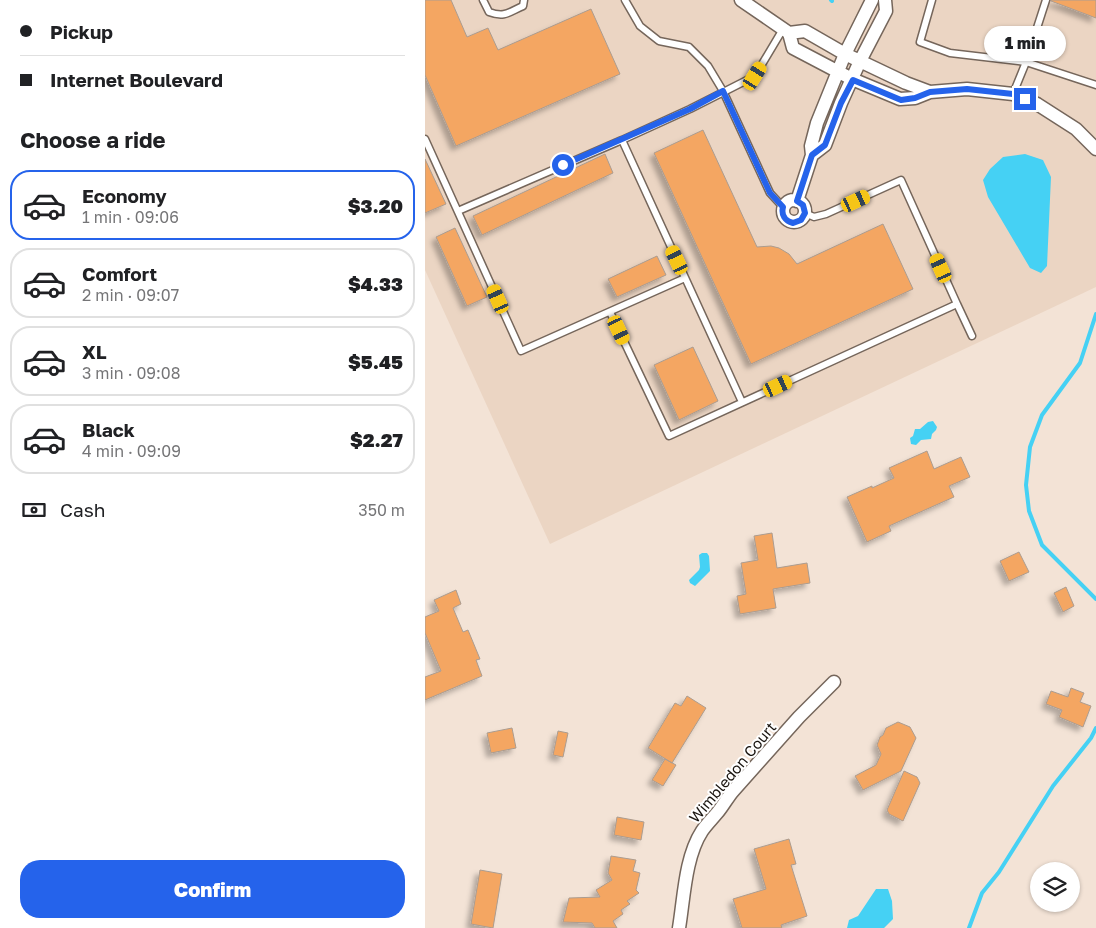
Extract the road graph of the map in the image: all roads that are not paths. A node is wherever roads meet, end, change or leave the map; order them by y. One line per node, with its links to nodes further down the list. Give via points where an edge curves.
1 (483, 0): 2 (lane, via 489,12 502,15 523,6)
2 (524, 0)
3 (625, 0): 16 (lane, via 640,26 659,41 689,47 709,66)
4 (741, 0): 9 (street)
5 (872, 0): 10 (street)
6 (885, 0): 11 (street, via 885,11)
7 (932, 0): 12 (lane, via 919,42 950,53)
8 (1046, 0): 12 (lane)
9 (786, 31): 10 (street, via 805,31); 13 (street, via 793,48); 16 (lane, via 755,76)
10 (845, 54): 11 (street); 13 (street)
11 (860, 61): 14 (street); 17 (street)
12 (1026, 62): 15 (lane); 18 (lane)
13 (839, 72): 14 (street); 22 (street, via 817,123)
14 (853, 80): 17 (street, via 901,100); 22 (street, via 825,145)
15 (1096, 85)
16 (723, 91): 20 (lane); 24 (lane, via 770,193)
17 (930, 92): 18 (street, via 967,89)
18 (1013, 94): 21 (street, via 1037,104 1076,129)
19 (425, 139): 25 (lane)
20 (621, 140): 25 (lane); 27 (lane)
21 (1096, 149)
22 (812, 155): 23 (street)
23 (797, 201): 24 (street, via 789,201); 26 (street, via 803,205)
24 (783, 207): 26 (street, via 783,214 789,222 801,220)
25 (458, 211): 29 (lane, via 521,352)
26 (805, 213): 28 (lane, via 815,217 826,214 901,180)
27 (685, 278): 29 (lane); 31 (lane)
28 (957, 304): 30 (lane); 31 (lane)
29 (610, 312): 31 (lane, via 669,436)
30 (973, 336)
31 (742, 402)
32 (833, 682): 33 (street, Wimbledon Court, via 733,791 702,831 687,873)
33 (679, 928)

